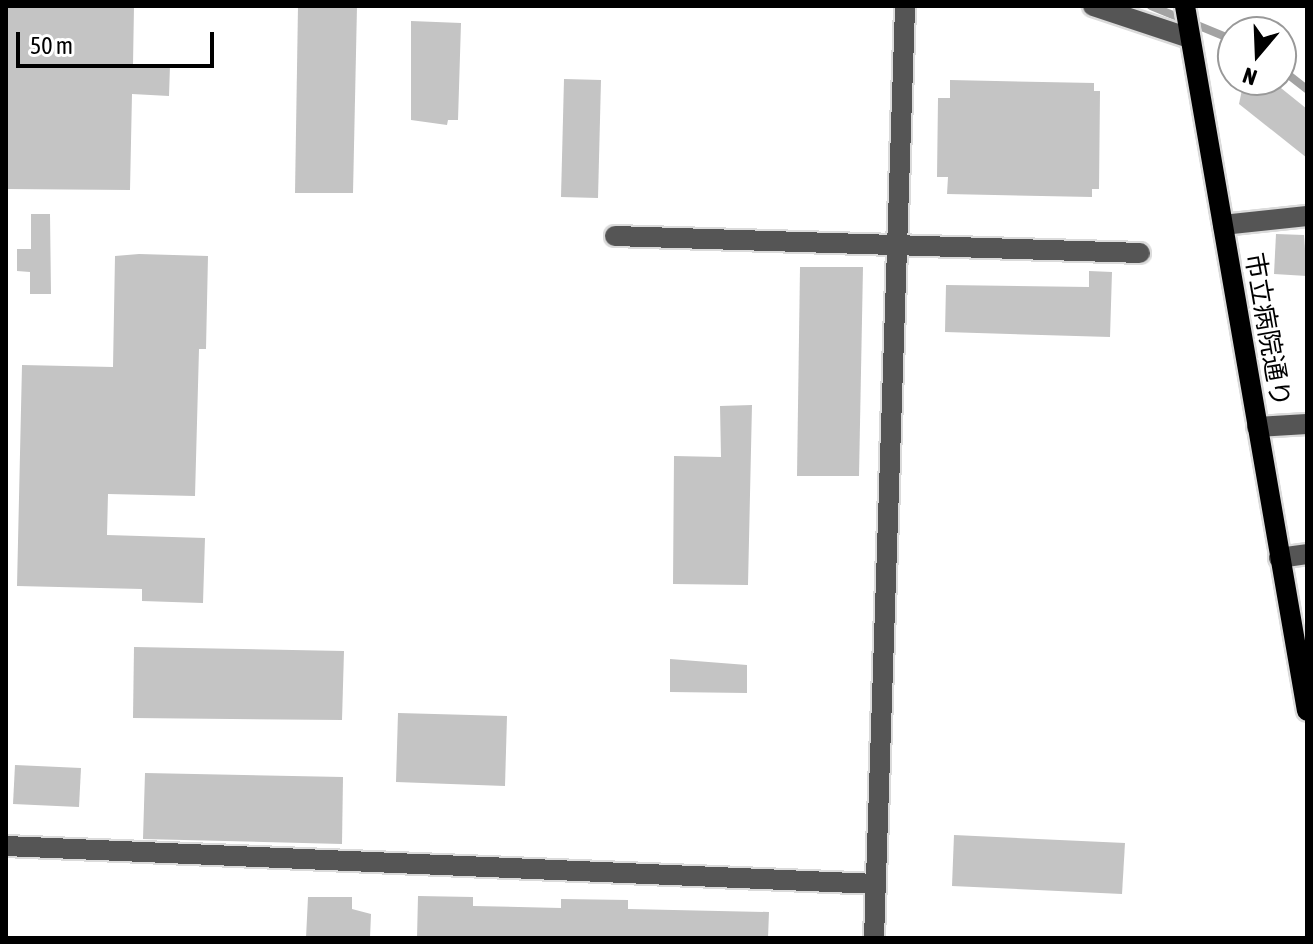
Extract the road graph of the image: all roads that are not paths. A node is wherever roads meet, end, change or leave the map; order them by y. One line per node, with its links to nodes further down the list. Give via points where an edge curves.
1 (905, 6): 8 (street)
2 (1093, 6): 4 (street)
3 (1185, 6): 4 (main road, 市立病院通り)
4 (1190, 38): 6 (main road, 市立病院通り)
5 (1307, 216): 6 (street)
6 (1223, 225): 11 (main road, 市立病院通り)
7 (615, 236): 8 (street)
8 (896, 246): 9 (street); 17 (street)
9 (1140, 253)
10 (1307, 424): 11 (street)
11 (1257, 427): 13 (main road, 市立病院通り)
12 (1307, 554): 13 (street)
13 (1279, 558): 14 (main road, 市立病院通り)
14 (1302, 663): 15 (main road, 市立病院通り)
15 (1307, 711)
16 (6, 846): 17 (street)
17 (875, 884): 18 (street)
18 (874, 938)

